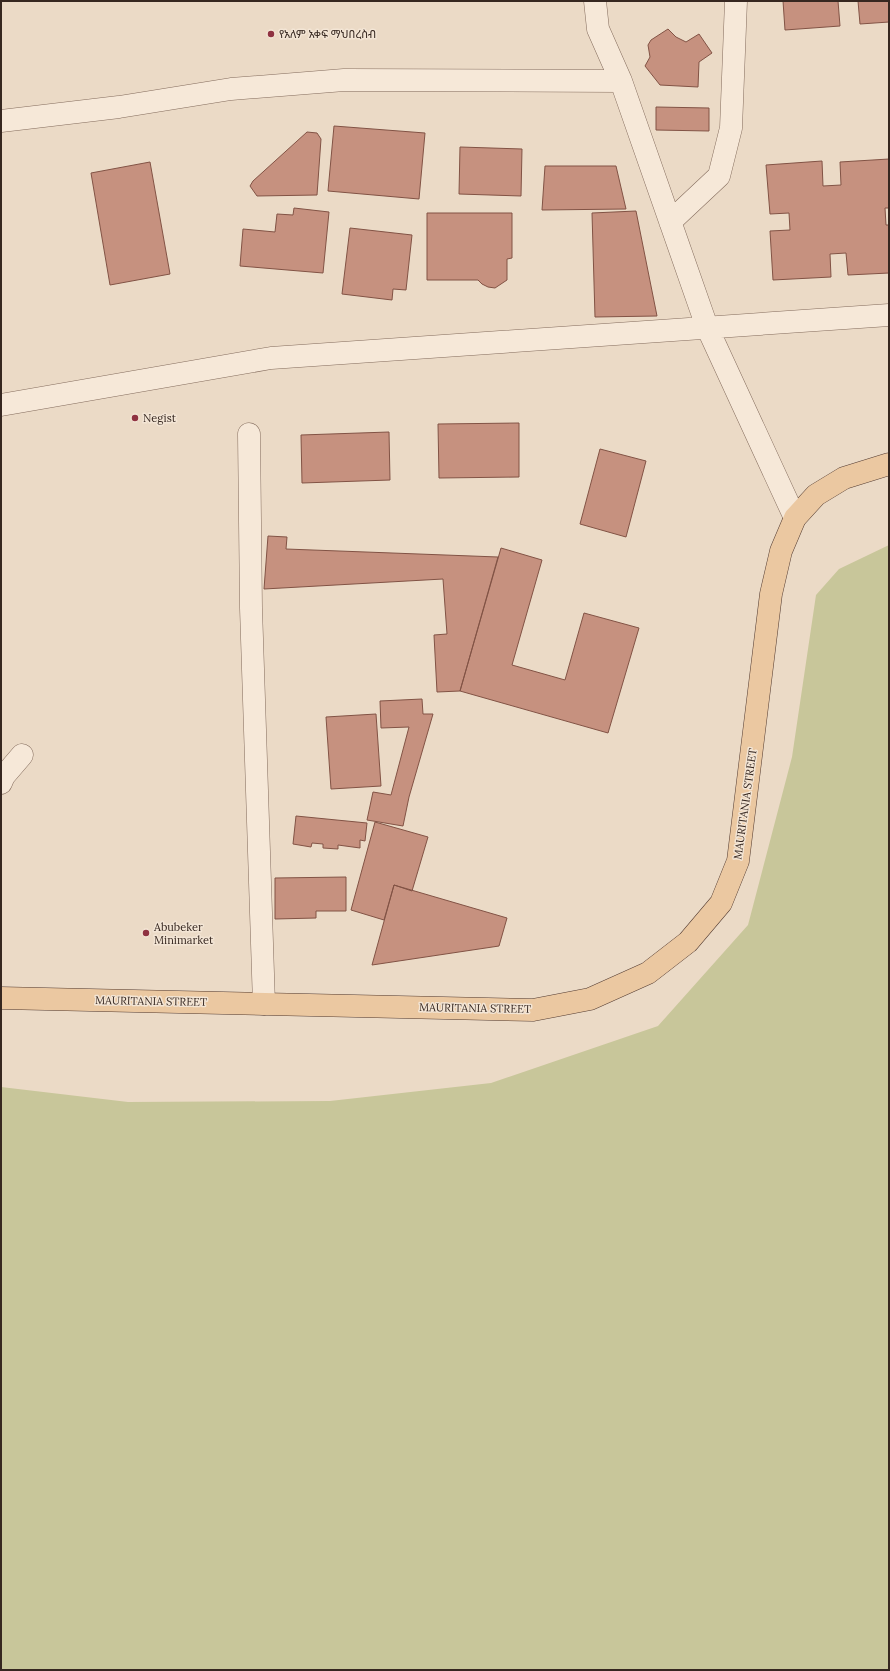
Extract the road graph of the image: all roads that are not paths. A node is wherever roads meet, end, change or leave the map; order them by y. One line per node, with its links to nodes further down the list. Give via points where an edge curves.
1 (595, 1): 3 (street, via 598,29)
2 (736, 1): 5 (street, via 731,128 719,176)
3 (621, 81): 4 (street, via 344,80 231,89); 5 (street)
4 (1, 121)
5 (670, 222): 7 (street)
6 (889, 315): 7 (street)
7 (707, 327): 8 (street, via 270,358); 11 (street)
8 (1, 405)
9 (249, 434): 15 (street)
10 (889, 464): 11 (main road, MAURITANIA STREET, via 844,478 816,495)
11 (795, 518): 15 (main road, MAURITANIA STREET, via 780,551 772,594 738,861 721,903 688,942 648,973 590,999 533,1010)
12 (22, 754): 13 (street)
13 (1, 783)
14 (1, 998): 15 (main road, MAURITANIA STREET)
15 (264, 1004)

